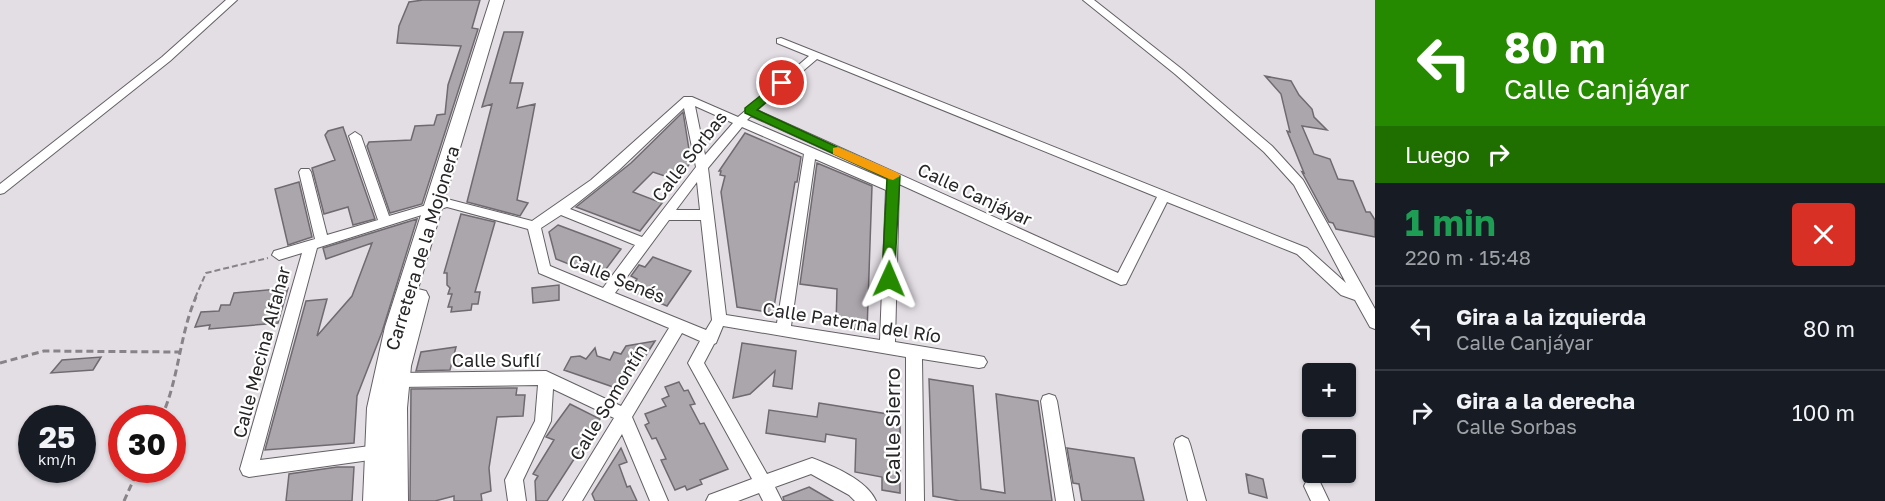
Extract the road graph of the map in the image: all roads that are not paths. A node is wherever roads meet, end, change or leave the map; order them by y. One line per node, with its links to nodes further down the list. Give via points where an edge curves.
1 (232, 0): 15 (street, via 166,59)
2 (497, 0): 17 (street, Carretera de la Mojonera)
3 (506, 0): 17 (street, Carretera de la Mojonera)
4 (1088, 0): 27 (street, via 1268,149 1299,183)
5 (781, 41): 6 (street)
6 (816, 55): 8 (street, Calle Sorbas); 16 (street)
7 (688, 99): 9 (street, Calle Canjáyar); 12 (street); 18 (street, via 622,162)
8 (749, 111): 9 (street, Calle Sorbas); 14 (street, Calle Canjáyar)
9 (740, 122): 11 (street, Calle Canjáyar); 12 (street, Calle Sorbas)
10 (355, 136): 21 (street)
11 (810, 152): 14 (street, Calle Canjáyar); 31 (street)
12 (702, 168): 19 (street, Calle Sorbas); 20 (street)
13 (304, 172): 23 (street)
14 (892, 182): 16 (street, Calle Canjáyar, via 1121,280); 33 (street)
15 (0, 190)
16 (1164, 196): 27 (street, via 1302,252 1346,291)
17 (441, 205): 21 (street); 22 (street); 37 (street, Carretera de la Mojonera); 41 (street, Carretera de la Mojonera, via 396,327 379,408)
18 (560, 210): 22 (street); 24 (street)
19 (666, 215): 20 (street); 24 (street, Calle Sorbas)
20 (707, 215): 28 (street)
21 (385, 222): 23 (street)
22 (534, 226): 26 (street, Calle Senés, via 544,269)
23 (317, 243): 25 (street); 41 (street, Calle Mecina Alfahar, via 249,469)
24 (645, 244): 26 (street, Calle Sorbas)
25 (279, 255)
26 (606, 294): 30 (street, Calle Senés)
27 (1362, 296): 29 (street)
28 (719, 320): 31 (street, Calle Paterna del Río); 32 (street)
29 (1375, 323)
30 (679, 325): 32 (street, Calle Senés); 39 (street, Calle Somontín)
31 (783, 330): 33 (street, Calle Paterna del Río)
32 (711, 339): 42 (street, via 696,363)
33 (887, 347): 34 (street, Calle Paterna del Río)
34 (914, 352): 35 (street, Calle Paterna del Río); 51 (street, Calle Sierro)
35 (979, 362)
36 (546, 378): 37 (street, Calle Suflí); 39 (street, Calle Suflí); 45 (street, via 543,421 514,480)
37 (398, 380): 44 (street, Carretera de la Mojonera)
38 (1049, 401): 52 (street)
39 (622, 414): 46 (street, Calle Somontín); 47 (street)
40 (1182, 444): 53 (street)
41 (378, 453): 43 (street, Carretera de la Mojonera)
42 (762, 482): 48 (street); 49 (street); 50 (street, via 812,466 855,489)
43 (376, 501)
44 (395, 501)
45 (517, 501)
46 (572, 501)
47 (658, 501)
48 (716, 501)
49 (773, 501)
50 (867, 501)
51 (915, 501)
52 (1065, 501)
53 (1197, 501)

